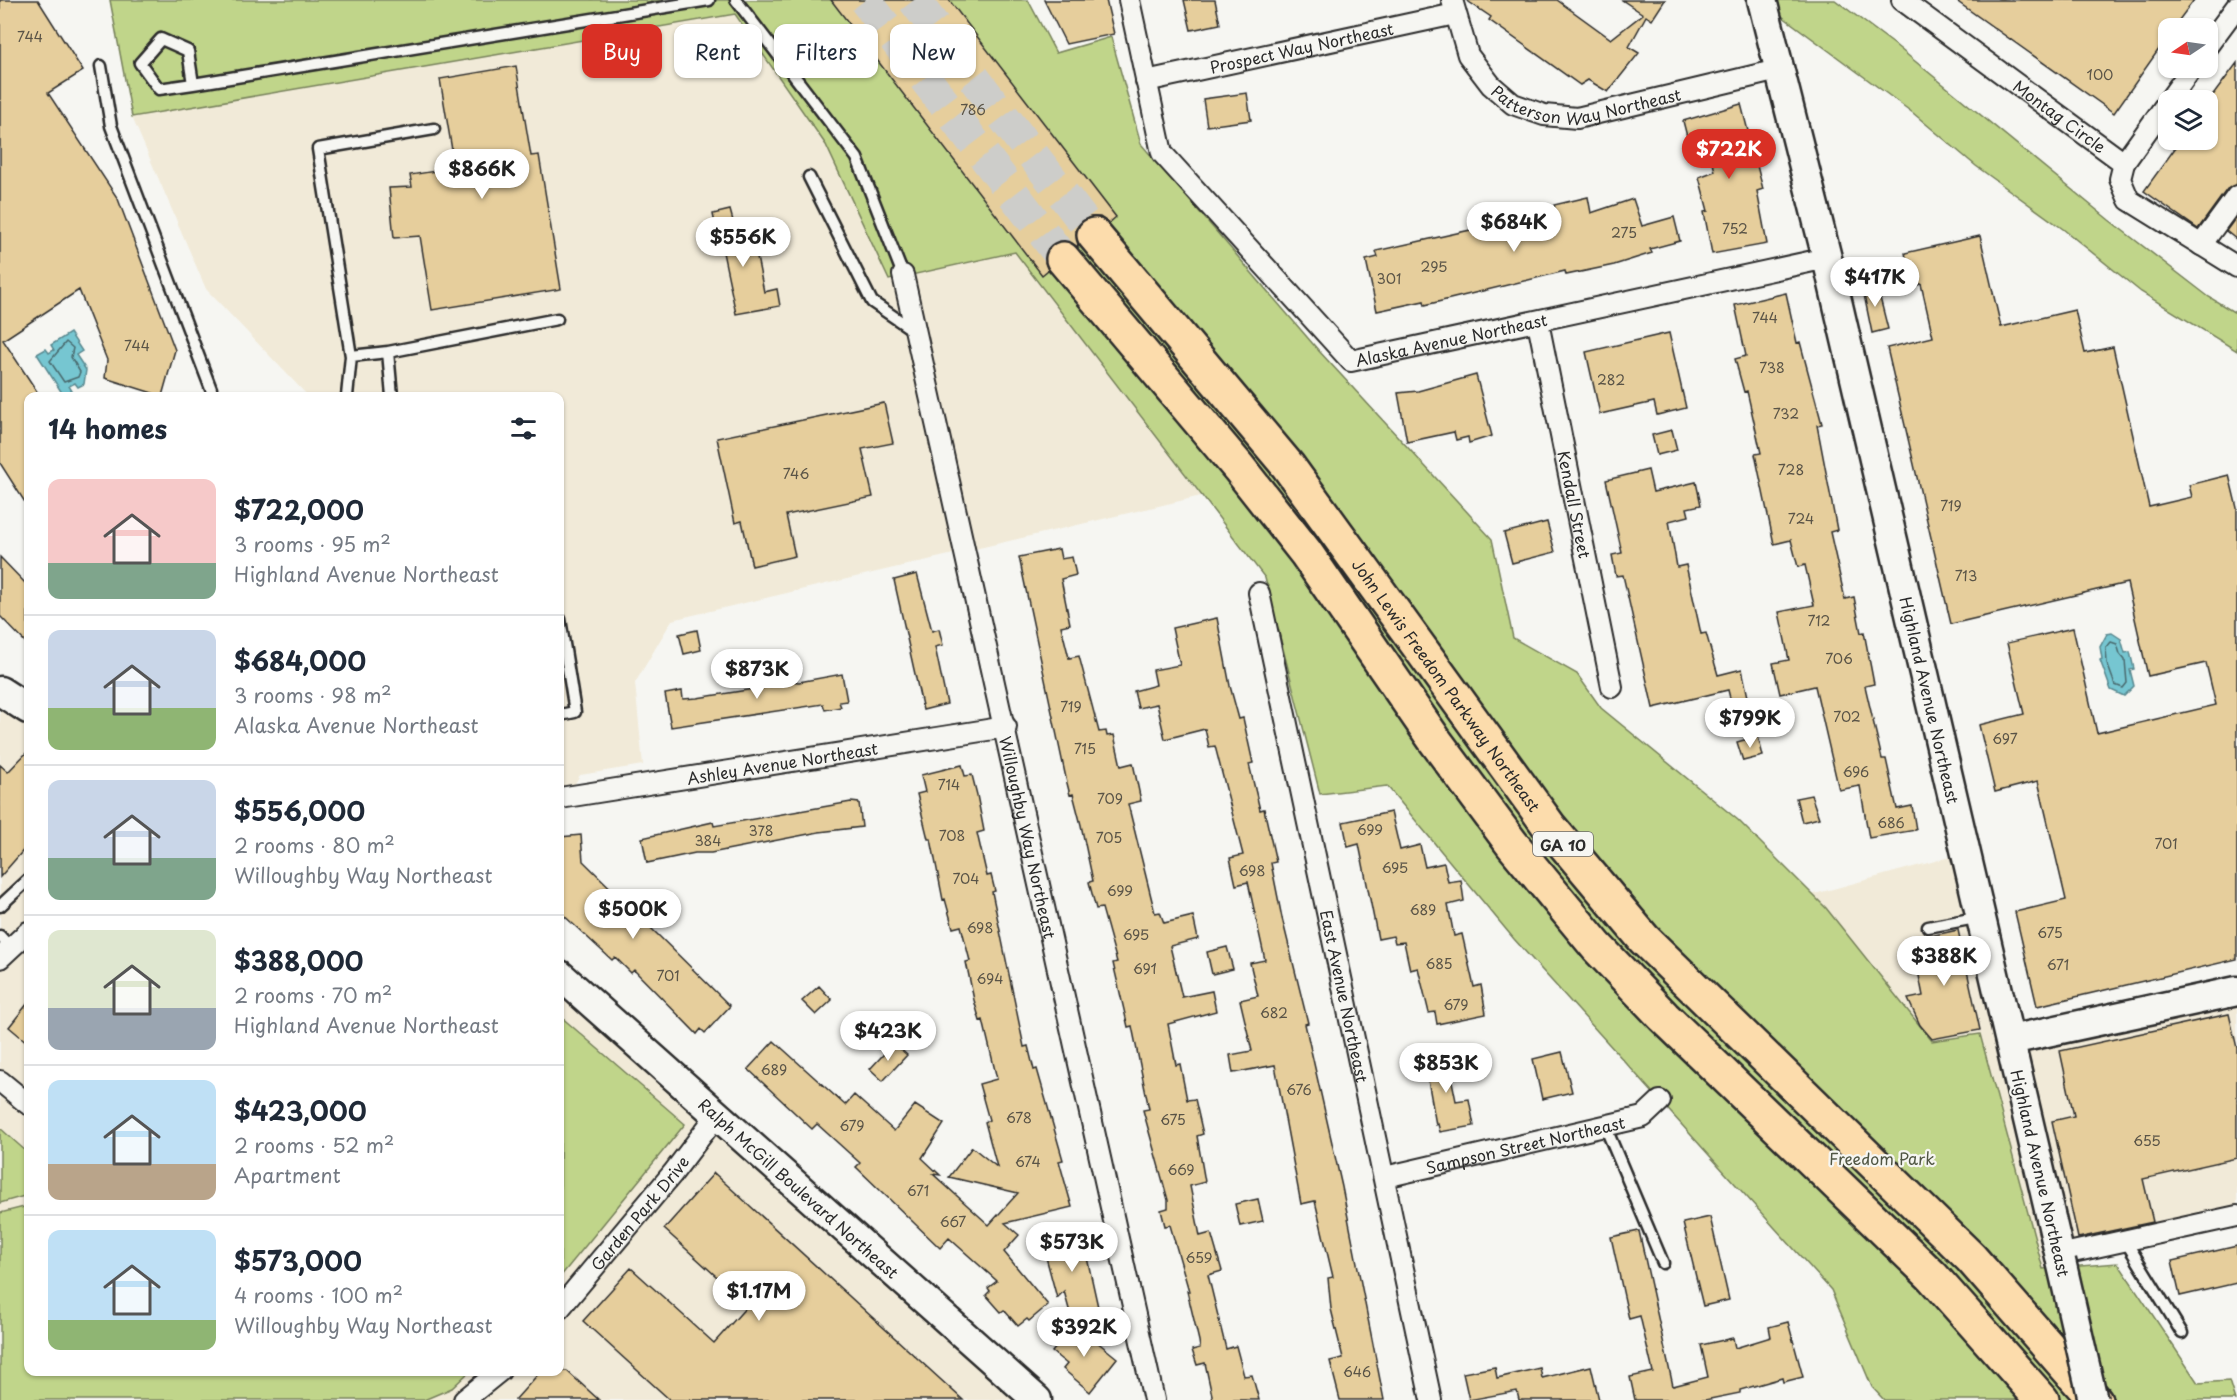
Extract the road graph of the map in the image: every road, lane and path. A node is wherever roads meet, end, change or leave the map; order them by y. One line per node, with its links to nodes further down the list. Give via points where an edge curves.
1 (708, 0): 13 (lane)
2 (736, 0): 23 (lane, via 857,158)
3 (1130, 0): 12 (street)
4 (1762, 0): 10 (main road, Highland Avenue Northeast)
5 (1902, 0): 15 (street, Montag Circle)
6 (2237, 6): 8 (street)
7 (1453, 7): 10 (street, Patterson Way Northeast, via 1468,55 1491,85 1512,104 1544,116 1577,118); 12 (street, Prospect Way Northeast)
8 (2218, 32)
9 (101, 66): 29 (lane, via 111,126)
10 (1778, 70): 20 (main road, Highland Avenue Northeast)
11 (2185, 78): 15 (street, Montag Circle)
12 (1146, 81): 25 (street, Alaska Avenue Northeast, via 1162,153 1351,361)
13 (193, 84): 13 (lane, via 159,89 140,63 161,39 188,51)
14 (434, 129): 28 (lane, via 318,149)
15 (2124, 163): 19 (street, via 2120,179 2129,200)
16 (809, 177): 26 (lane, via 872,302)
17 (2237, 196): 19 (street)
18 (1094, 234): 65 (highway, John Lewis Freedom Parkway Northeast / GA 10, via 1288,466 1469,718 1596,885 1661,956 1971,1258)
19 (2201, 245): 22 (street)
20 (1827, 258): 25 (street, Alaska Avenue Northeast); 40 (main road, Highland Avenue Northeast)
21 (1063, 259): 64 (highway, GA 10, via 1299,545 1434,739 1512,844 1597,947 1932,1276)
22 (2237, 267)
23 (903, 275): 26 (street, Willoughby Way Northeast)
24 (557, 319): 27 (lane)
25 (1538, 322): 34 (street, Kendall Street)
26 (916, 332): 36 (street, Willoughby Way Northeast)
27 (388, 352): 28 (lane); 31 (lane)
28 (351, 356): 30 (lane)
29 (211, 389)
30 (347, 392)
31 (392, 392)
32 (1259, 593): 52 (street, East Avenue Northeast)
33 (564, 644): 35 (lane, via 575,712)
34 (1612, 687)
35 (564, 714)
36 (1006, 727): 37 (street, Ashley Avenue Northeast); 62 (street, Willoughby Way Northeast)
37 (564, 797)
38 (24, 884): 39 (lane)
39 (0, 906)
40 (1981, 917): 41 (lane); 46 (main road, Highland Avenue Northeast)
41 (1928, 927)
42 (24, 934): 43 (street)
43 (3, 947)
44 (564, 979): 50 (main road, Ralph McGill Boulevard Northeast)
45 (2237, 991): 46 (main road)
46 (2010, 1040): 55 (main road, Highland Avenue Northeast)
47 (0, 1081): 48 (street)
48 (24, 1101)
49 (1660, 1101): 51 (street, Sampson Street Northeast, via 1643,1117)
50 (717, 1115): 57 (street, Garden Park Drive); 61 (main road, Ralph McGill Boulevard Northeast)
51 (1605, 1126): 52 (street, Sampson Street Northeast); 56 (lane)
52 (1385, 1177): 63 (street, East Avenue Northeast)
53 (2237, 1216): 54 (street)
54 (2125, 1240): 55 (street); 58 (lane)
55 (2060, 1258): 65 (main road, Highland Avenue Northeast, bridge)
56 (1663, 1263)
57 (564, 1303)
58 (2182, 1333)
59 (494, 1376): 60 (street)
60 (464, 1400)
61 (1037, 1400)
62 (1154, 1400)
63 (1431, 1400)
64 (2042, 1400)
65 (2094, 1400)

